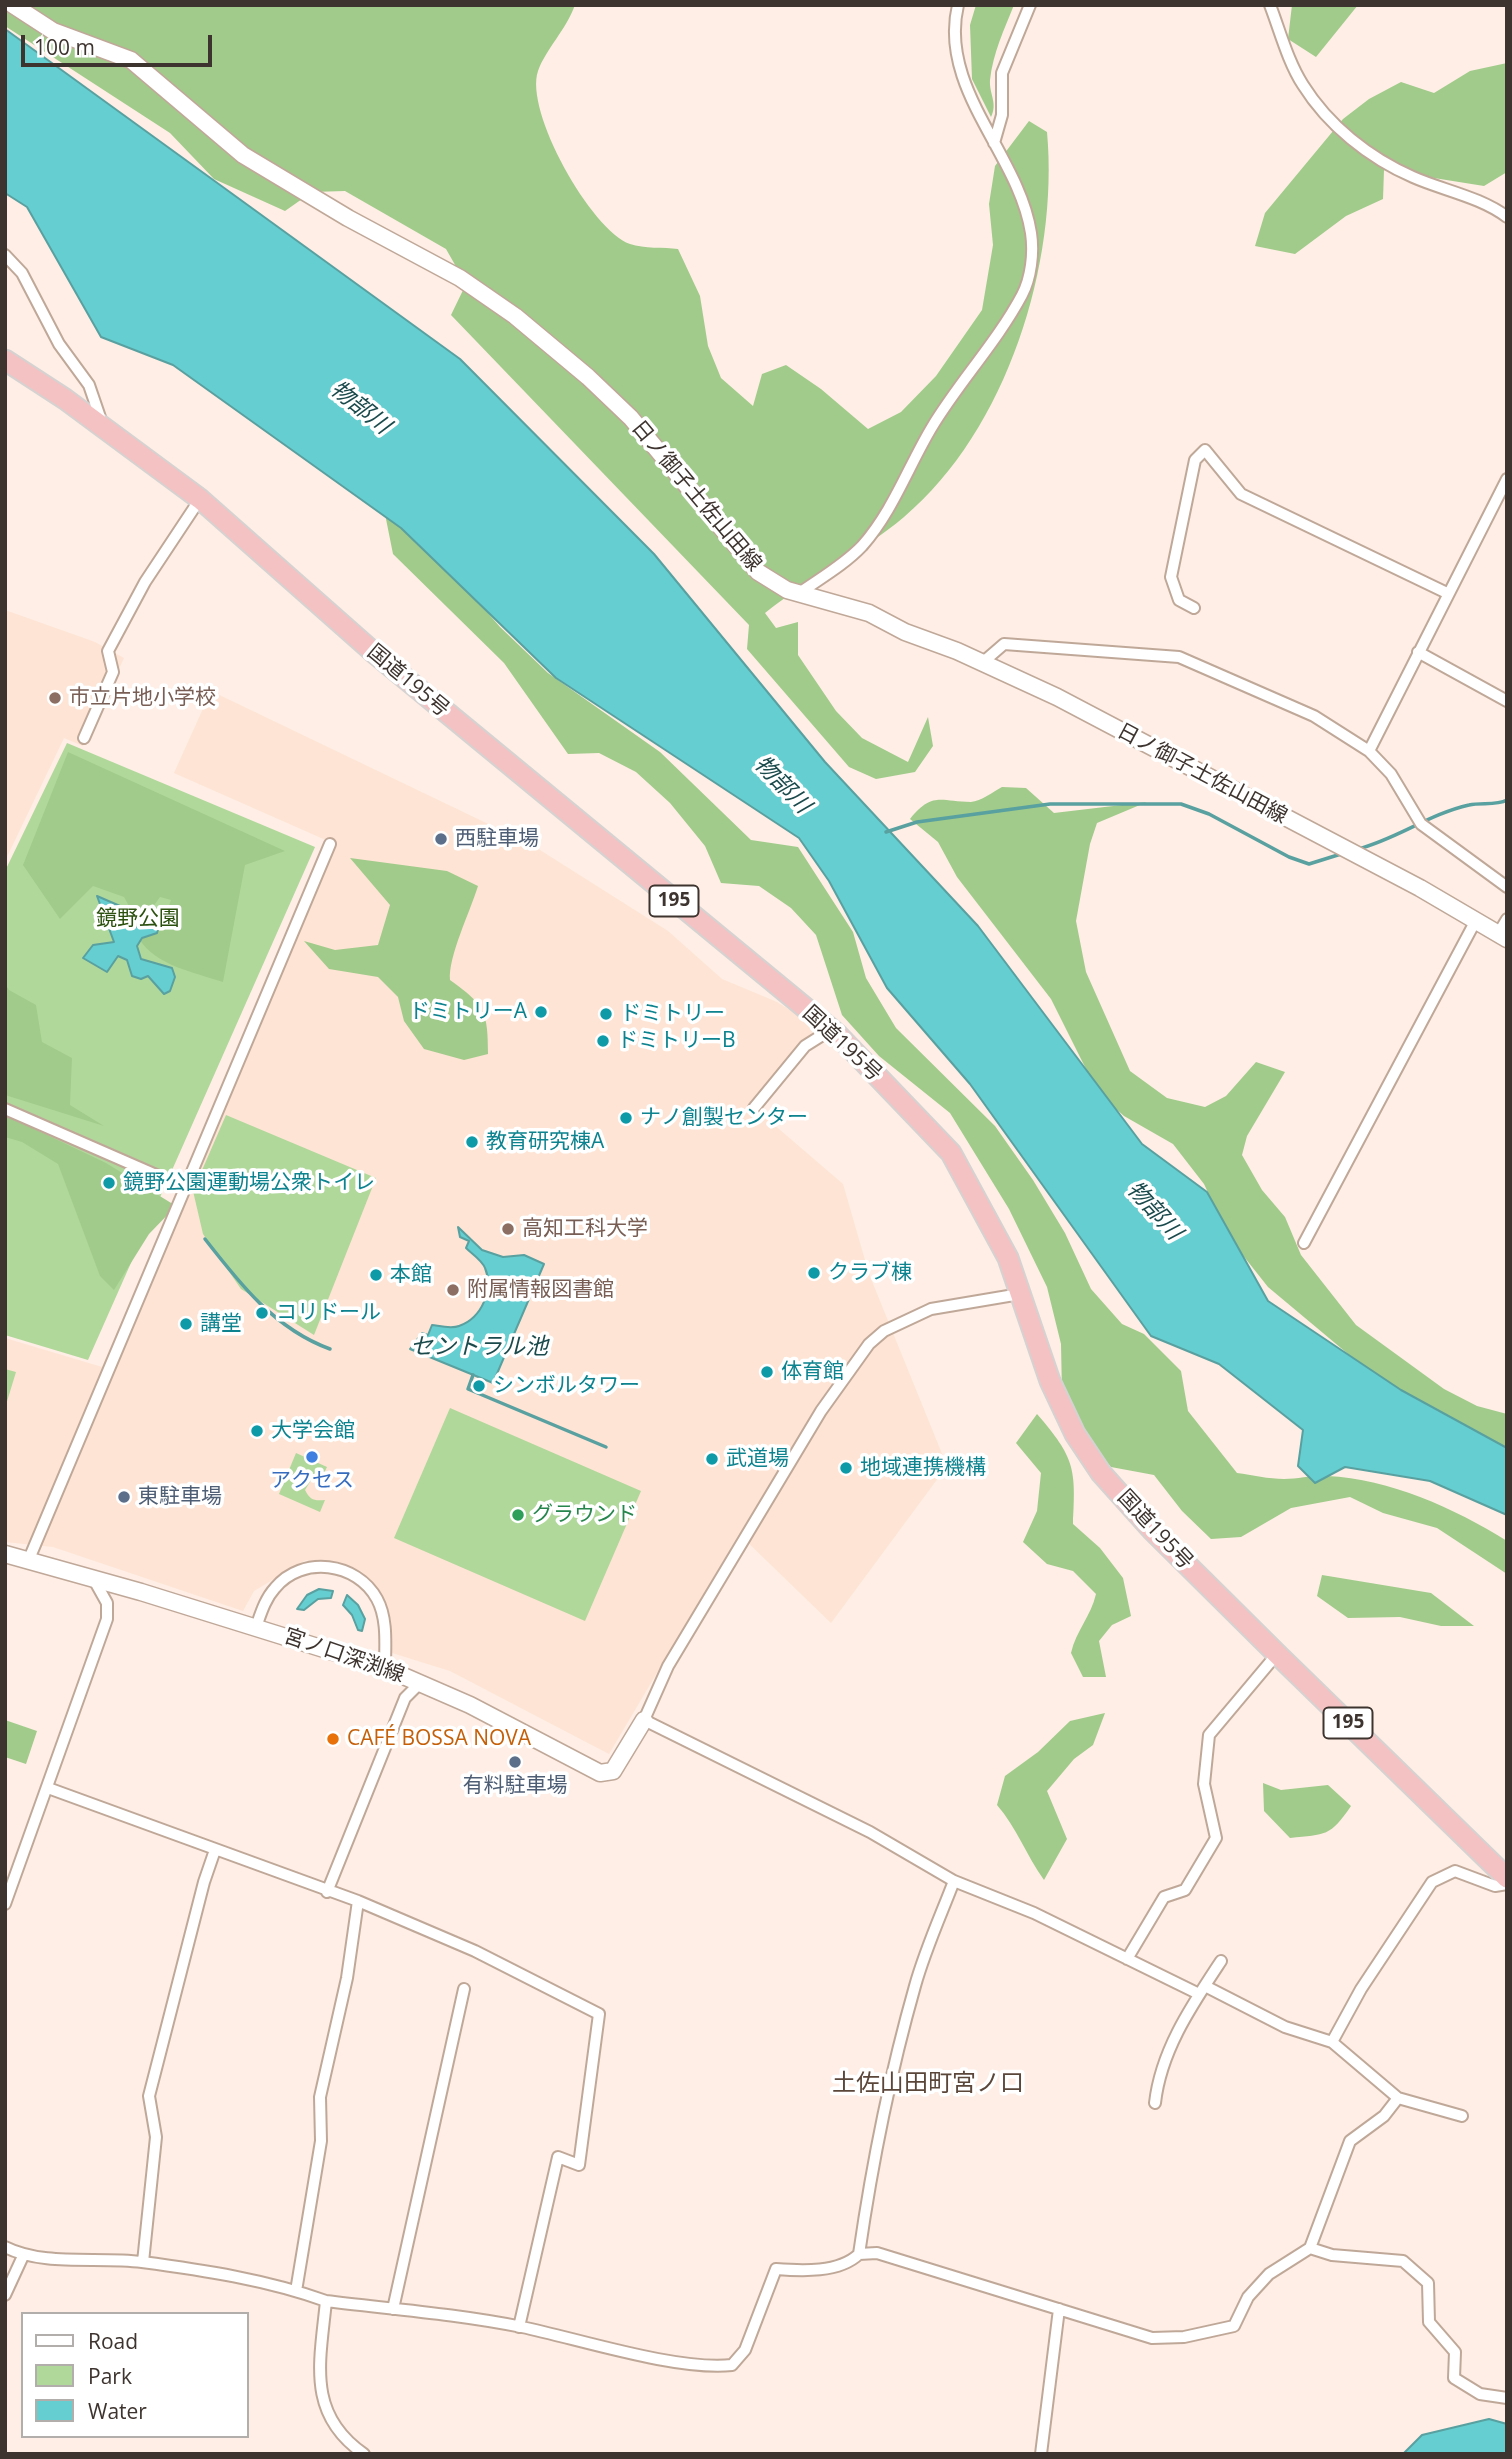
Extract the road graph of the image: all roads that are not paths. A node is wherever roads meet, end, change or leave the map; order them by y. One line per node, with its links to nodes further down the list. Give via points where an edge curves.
1 (13, 5): 13 (main road, 日ノ御子土佐山田線, via 53,31 131,60 243,155 460,278 515,316 631,418 758,572)
2 (958, 5): 5 (street, via 952,34 959,71)
3 (1030, 5): 5 (street, via 1002,73 1002,115)
4 (1270, 5): 6 (street, via 1301,83 1348,136 1402,171)
5 (995, 143): 13 (street, via 1023,201 1031,234 1031,264 1023,294 948,402 894,501 862,546)
6 (1507, 217)
7 (5, 255): 9 (street, via 22,273 59,344 89,384)
8 (5, 360): 9 (highway, 国道195号 / 195)
9 (103, 426): 11 (highway, 国道195号 / 195)
10 (1507, 479): 12 (street)
11 (200, 499): 18 (street, via 145,582 108,651 113,672); 25 (highway, 国道195号 / 195, via 372,651)
12 (1447, 593): 14 (street, via 1241,494 1205,450 1195,460 1171,577 1179,600); 15 (street)
13 (797, 595): 16 (main road, 日ノ御子土佐山田線, via 869,614)
14 (1194, 608)
15 (1418, 652): 17 (street); 19 (street)
16 (982, 663): 19 (street, via 1004,644 1179,657 1314,716); 23 (main road, 日ノ御子土佐山田線, via 1057,697)
17 (1507, 701)
18 (84, 738)
19 (1369, 751): 21 (street, via 1391,774 1421,824)
20 (331, 844): 28 (street)
21 (1507, 887)
22 (1507, 919): 24 (street)
23 (1475, 922): 24 (main road, 日ノ御子土佐山田線); 29 (street)
24 (1502, 936)
25 (832, 1029): 26 (street, via 805,1046); 30 (highway, 国道195号 / 195, via 951,1153 982,1204)
26 (754, 1108)
27 (5, 1109): 28 (street)
28 (186, 1188): 32 (street)
29 (1304, 1243)
30 (1020, 1294): 35 (highway, 国道195号 / 195, via 1050,1381 1074,1434 1101,1473); 38 (street, via 931,1309 884,1331 869,1344 821,1411 668,1666)
31 (5, 1554): 32 (main road, 宮ノ口深渕線)
32 (29, 1559): 33 (main road, 宮ノ口深渕線)
33 (92, 1577): 34 (main road, 宮ノ口深渕線); 39 (street, via 107,1603 107,1619)
34 (257, 1627): 36 (main road, 宮ノ口深渕線); 36 (street, via 263,1606 289,1575 310,1567 346,1571 369,1589 383,1614)
35 (1277, 1654): 41 (highway, 国道195号 / 195); 47 (street, via 1209,1735 1204,1784 1216,1838 1185,1890 1164,1897)
36 (385, 1668): 37 (main road, 宮ノ口深渕線)
37 (420, 1683): 38 (main road, 宮ノ口深渕線, via 496,1717 600,1773 613,1771); 44 (street, via 405,1698)
38 (644, 1720): 42 (street, via 870,1832)
39 (48, 1788): 40 (street); 46 (street)
40 (215, 1850): 44 (street); 59 (street, via 149,2096 156,2137)
41 (1507, 1878)
42 (954, 1881): 47 (street, via 1034,1913); 57 (street, via 915,1984 871,2171)
43 (1507, 1884): 51 (street, via 1495,1886 1455,1871 1432,1882)
44 (327, 1892): 45 (street)
45 (358, 1901): 60 (street, via 347,1978 320,2097 321,2141); 65 (street, via 475,1951 599,2014 579,2165 558,2157)
46 (5, 1904)
47 (1127, 1959): 50 (street)
48 (1221, 1961): 50 (street)
49 (464, 1989): 63 (street)
50 (1202, 1990): 51 (street); 53 (street, via 1158,2076)
51 (1332, 2042): 52 (street)
52 (1398, 2098): 54 (street); 56 (street, via 1384,2116 1350,2141)
53 (1155, 2103)
54 (1462, 2116)
55 (5, 2247): 58 (street)
56 (1310, 2248): 64 (street, via 1269,2274 1248,2297 1234,2326 1184,2337 1152,2338); 66 (street, via 1332,2255 1404,2261 1429,2283 1429,2322 1455,2352 1454,2378 1480,2394)
57 (859, 2254): 64 (street, via 877,2253); 65 (street, via 811,2272 776,2269 745,2350 732,2365 655,2357)
58 (23, 2256): 59 (street); 61 (street)
59 (143, 2262): 60 (street)
60 (296, 2291): 62 (street)
61 (5, 2295)
62 (326, 2301): 63 (street); 67 (street, via 320,2398 338,2431)
63 (393, 2309): 65 (street)
64 (1059, 2309): 68 (street)
65 (519, 2327)
66 (1507, 2398)
67 (364, 2454)
68 (1041, 2454)

